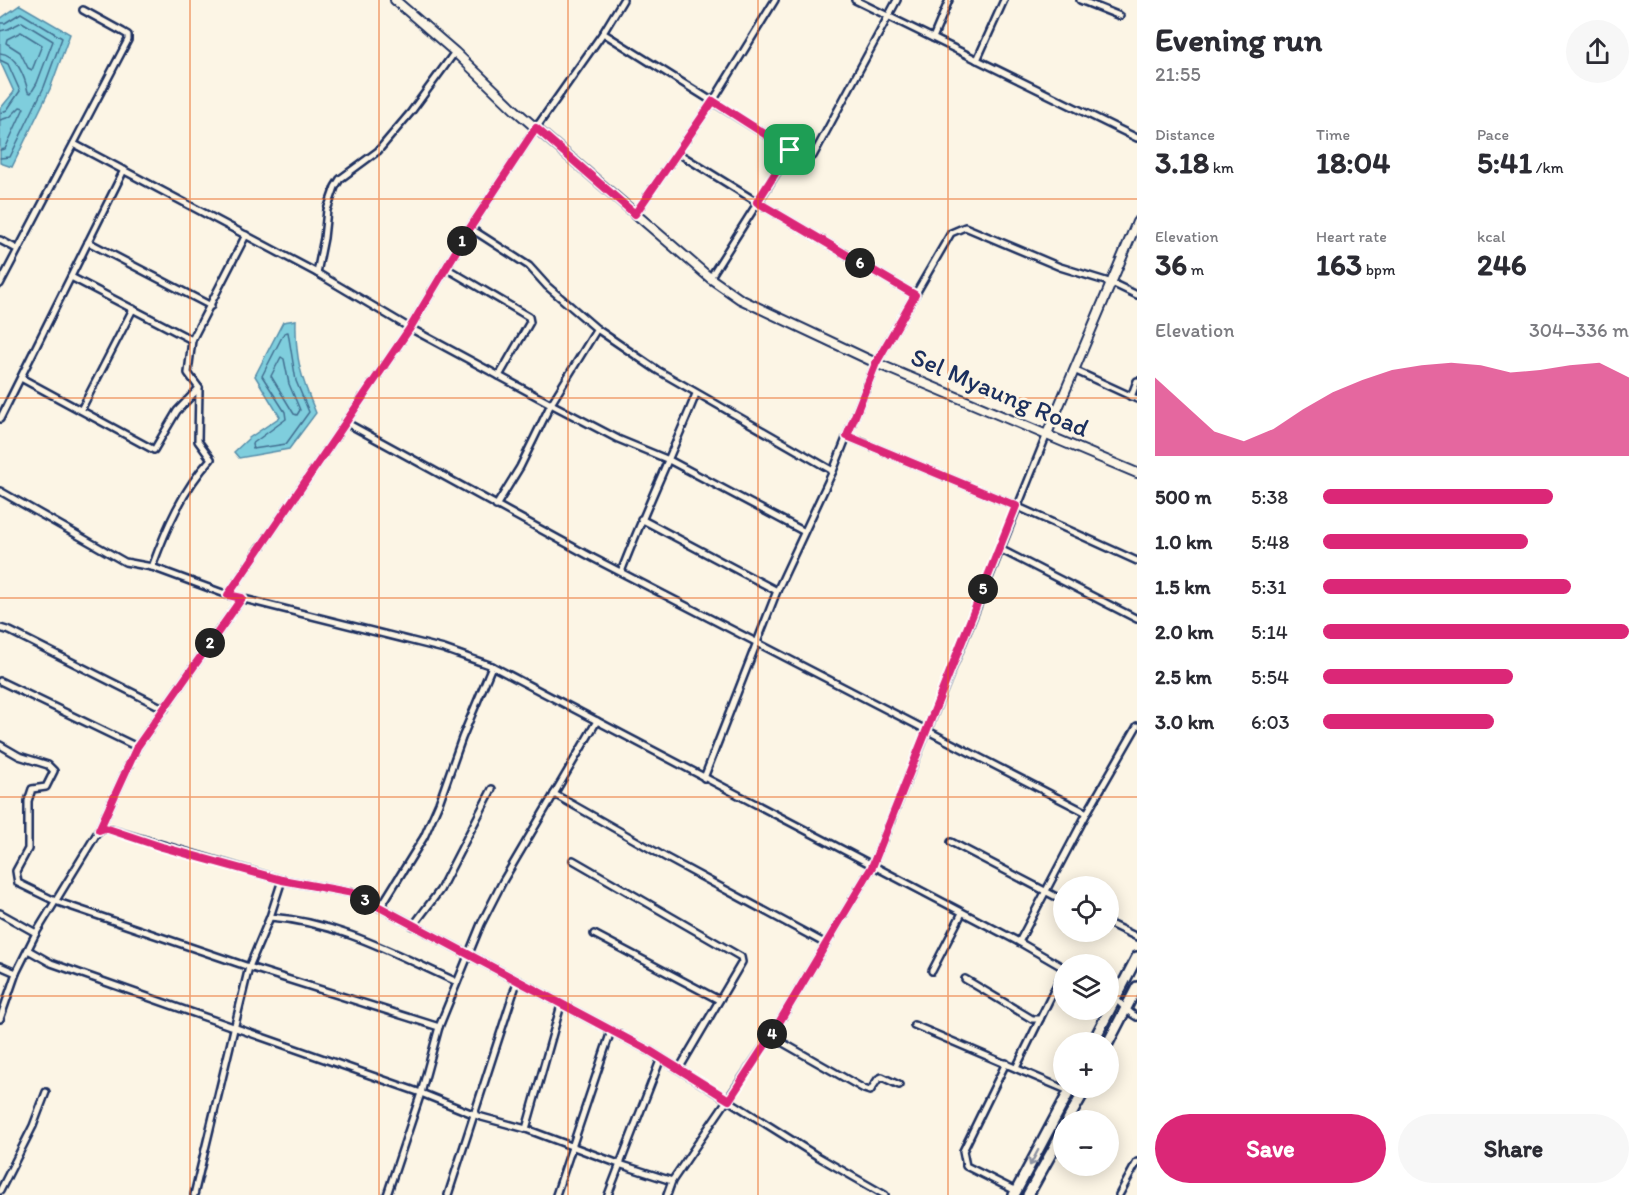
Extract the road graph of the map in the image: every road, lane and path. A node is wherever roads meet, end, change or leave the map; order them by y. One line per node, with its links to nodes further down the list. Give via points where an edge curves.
1 (395, 0): 14 (main road, Sel Myaung Road)
2 (623, 0): 12 (street)
3 (775, 0): 16 (street)
4 (855, 0): 10 (street)
5 (897, 0): 10 (street)
6 (949, 0): 13 (street)
7 (1004, 0): 15 (street)
8 (1080, 0): 11 (street)
9 (83, 10): 19 (street, via 128,35 128,40)
10 (889, 16): 13 (street); 20 (street, via 813,156 803,158)
11 (1120, 16)
12 (603, 33): 16 (street); 17 (street)
13 (933, 38): 15 (street)
14 (456, 52): 17 (main road, Sel Myaung Road); 32 (street, via 378,151 335,187 327,210)
15 (977, 60): 18 (street)
16 (713, 101): 20 (street); 21 (street)
17 (536, 128): 24 (main road, Sel Myaung Road); 26 (street)
18 (1137, 138)
19 (74, 144): 22 (street); 30 (street)
20 (790, 150): 23 (street)
21 (678, 153): 23 (street); 24 (street)
22 (124, 170): 27 (street); 29 (street)
23 (757, 202): 34 (street); 37 (street)
24 (635, 214): 34 (main road, Sel Myaung Road)
25 (1137, 222): 35 (main road)
26 (470, 228): 31 (street); 42 (street, via 529,267)
27 (246, 235): 32 (street); 39 (street)
28 (0, 240): 30 (street)
29 (88, 242): 33 (street); 39 (street)
30 (17, 249): 36 (street)
31 (446, 268): 41 (street); 46 (street, via 529,317 530,322)
32 (318, 273): 41 (street)
33 (71, 277): 40 (street); 47 (street)
34 (710, 279): 44 (main road, Sel Myaung Road, via 740,300)
35 (1113, 283): 37 (street, via 1060,267 965,227 951,233); 38 (street); 45 (main road)
36 (0, 284)
37 (915, 295): 44 (street)
38 (1137, 295)
39 (211, 306): 43 (street)
40 (133, 309): 43 (street); 53 (street)
41 (410, 328): 46 (street); 55 (street)
42 (597, 329): 50 (street); 52 (street)
43 (192, 340): 49 (street, via 188,373)
44 (876, 363): 56 (main road, Sel Myaung Road); 57 (street)
45 (1074, 370): 51 (street); 56 (main road)
46 (499, 376): 52 (street)
47 (21, 378): 53 (street); 54 (street)
48 (1137, 381): 51 (street)
49 (199, 388): 53 (street, via 177,411 154,450); 68 (street, via 198,441 211,459 195,476)
50 (696, 394): 58 (street); 59 (street)
51 (1134, 398)
52 (551, 404): 58 (street); 62 (street)
53 (81, 410)
54 (0, 419)
55 (345, 422): 62 (street); 71 (street)
56 (1047, 434): 60 (main road, Sel Myaung Road); 63 (street)
57 (847, 436): 59 (street); 63 (street)
58 (669, 460): 64 (street); 65 (street)
59 (833, 471): 65 (street)
60 (1137, 473)
61 (0, 491): 68 (street, via 125,562)
62 (496, 506): 69 (street)
63 (1016, 506): 66 (street); 67 (street)
64 (641, 519): 69 (street); 70 (street)
65 (803, 531): 70 (street)
66 (1000, 549): 73 (street); 81 (street)
67 (1137, 561)
68 (152, 567): 71 (street)
69 (621, 572): 75 (street)
70 (777, 591): 75 (street)
71 (228, 595): 72 (street)
72 (242, 598): 76 (street, via 444,649); 78 (street)
73 (1137, 619)
74 (0, 628): 78 (street)
75 (757, 644): 81 (street); 84 (street)
76 (492, 666): 79 (street); 96 (street, via 424,837)
77 (0, 681): 83 (street)
78 (165, 709): 83 (street)
79 (597, 721): 84 (street); 86 (street)
80 (1137, 726): 87 (street)
81 (927, 730): 87 (street); 91 (street)
82 (0, 746): 95 (street, via 54,771 46,787 32,789 28,801 28,849 16,871 18,883)
83 (137, 747): 88 (street)
84 (704, 778): 91 (street)
85 (492, 789): 100 (street, via 440,890)
86 (554, 794): 106 (street); 108 (street, via 485,915)
87 (1087, 813): 93 (street)
88 (99, 830): 92 (street, via 105,828); 95 (street)
89 (951, 842): 93 (street)
90 (573, 860): 121 (street, via 741,957 742,962)
91 (872, 867): 98 (street); 106 (street)
92 (282, 880): 96 (street, via 353,893); 99 (street)
93 (1047, 892): 94 (street); 105 (street)
94 (1053, 895)
95 (56, 901): 102 (street); 112 (street)
96 (380, 908): 100 (street)
97 (0, 913): 102 (street)
98 (962, 913): 105 (street); 113 (street)
99 (270, 917): 112 (street); 116 (street, via 299,919 358,937)
100 (413, 926): 108 (street)
101 (1119, 928): 104 (street)
102 (36, 933): 107 (street)
103 (594, 934): 121 (street)
104 (1137, 937)
105 (1019, 942): 110 (street)
106 (826, 944): 133 (street)
107 (28, 950): 114 (street); 130 (street, via 51,963)
108 (468, 956): 116 (street); 117 (street)
109 (1137, 957): 118 (highway)
110 (1053, 962)
111 (0, 966): 114 (street)
112 (249, 967): 129 (street); 130 (street)
113 (933, 971)
114 (16, 973): 126 (street)
115 (965, 979): 127 (street)
116 (457, 982): 129 (street)
117 (517, 982): 123 (street); 144 (street)
118 (1119, 985)
119 (1137, 987): 124 (highway)
120 (1053, 992): 127 (street)
121 (719, 1000): 137 (street)
122 (1119, 1004): 124 (street)
123 (561, 1005): 131 (street); 145 (street)
124 (1125, 1011): 125 (street); 132 (highway)
125 (1137, 1017)
126 (0, 1019)
127 (1040, 1019): 136 (street)
128 (914, 1025): 135 (street)
129 (439, 1027): 141 (street)
130 (233, 1028): 141 (street); 153 (street)
131 (611, 1031): 134 (street); 146 (street)
132 (1114, 1032)
133 (771, 1036): 139 (street, via 864,1089 870,1091 882,1077); 143 (street)
134 (661, 1058): 137 (street); 149 (street)
135 (1006, 1063): 136 (street); 152 (street, via 963,1158 966,1166)
136 (1016, 1068): 138 (street)
137 (679, 1069): 143 (street)
138 (1053, 1082)
139 (899, 1085)
140 (46, 1092): 151 (street)
141 (421, 1093): 144 (street); 154 (street)
142 (1065, 1098): 152 (highway, one-way to 152)
143 (729, 1100): 150 (street); 159 (street)
144 (474, 1115): 145 (street); 155 (street)
145 (526, 1129): 146 (street)
146 (572, 1146): 149 (street); 156 (street)
147 (1053, 1150): 160 (highway)
148 (1137, 1162): 161 (street)
149 (619, 1164): 150 (street); 157 (street)
150 (672, 1180): 158 (street)
151 (0, 1191)
152 (1015, 1193)
153 (194, 1195)
154 (387, 1195)
155 (448, 1195)
156 (556, 1195)
157 (608, 1195)
158 (667, 1195)
159 (885, 1195)
160 (1028, 1195)
161 (1119, 1195)

